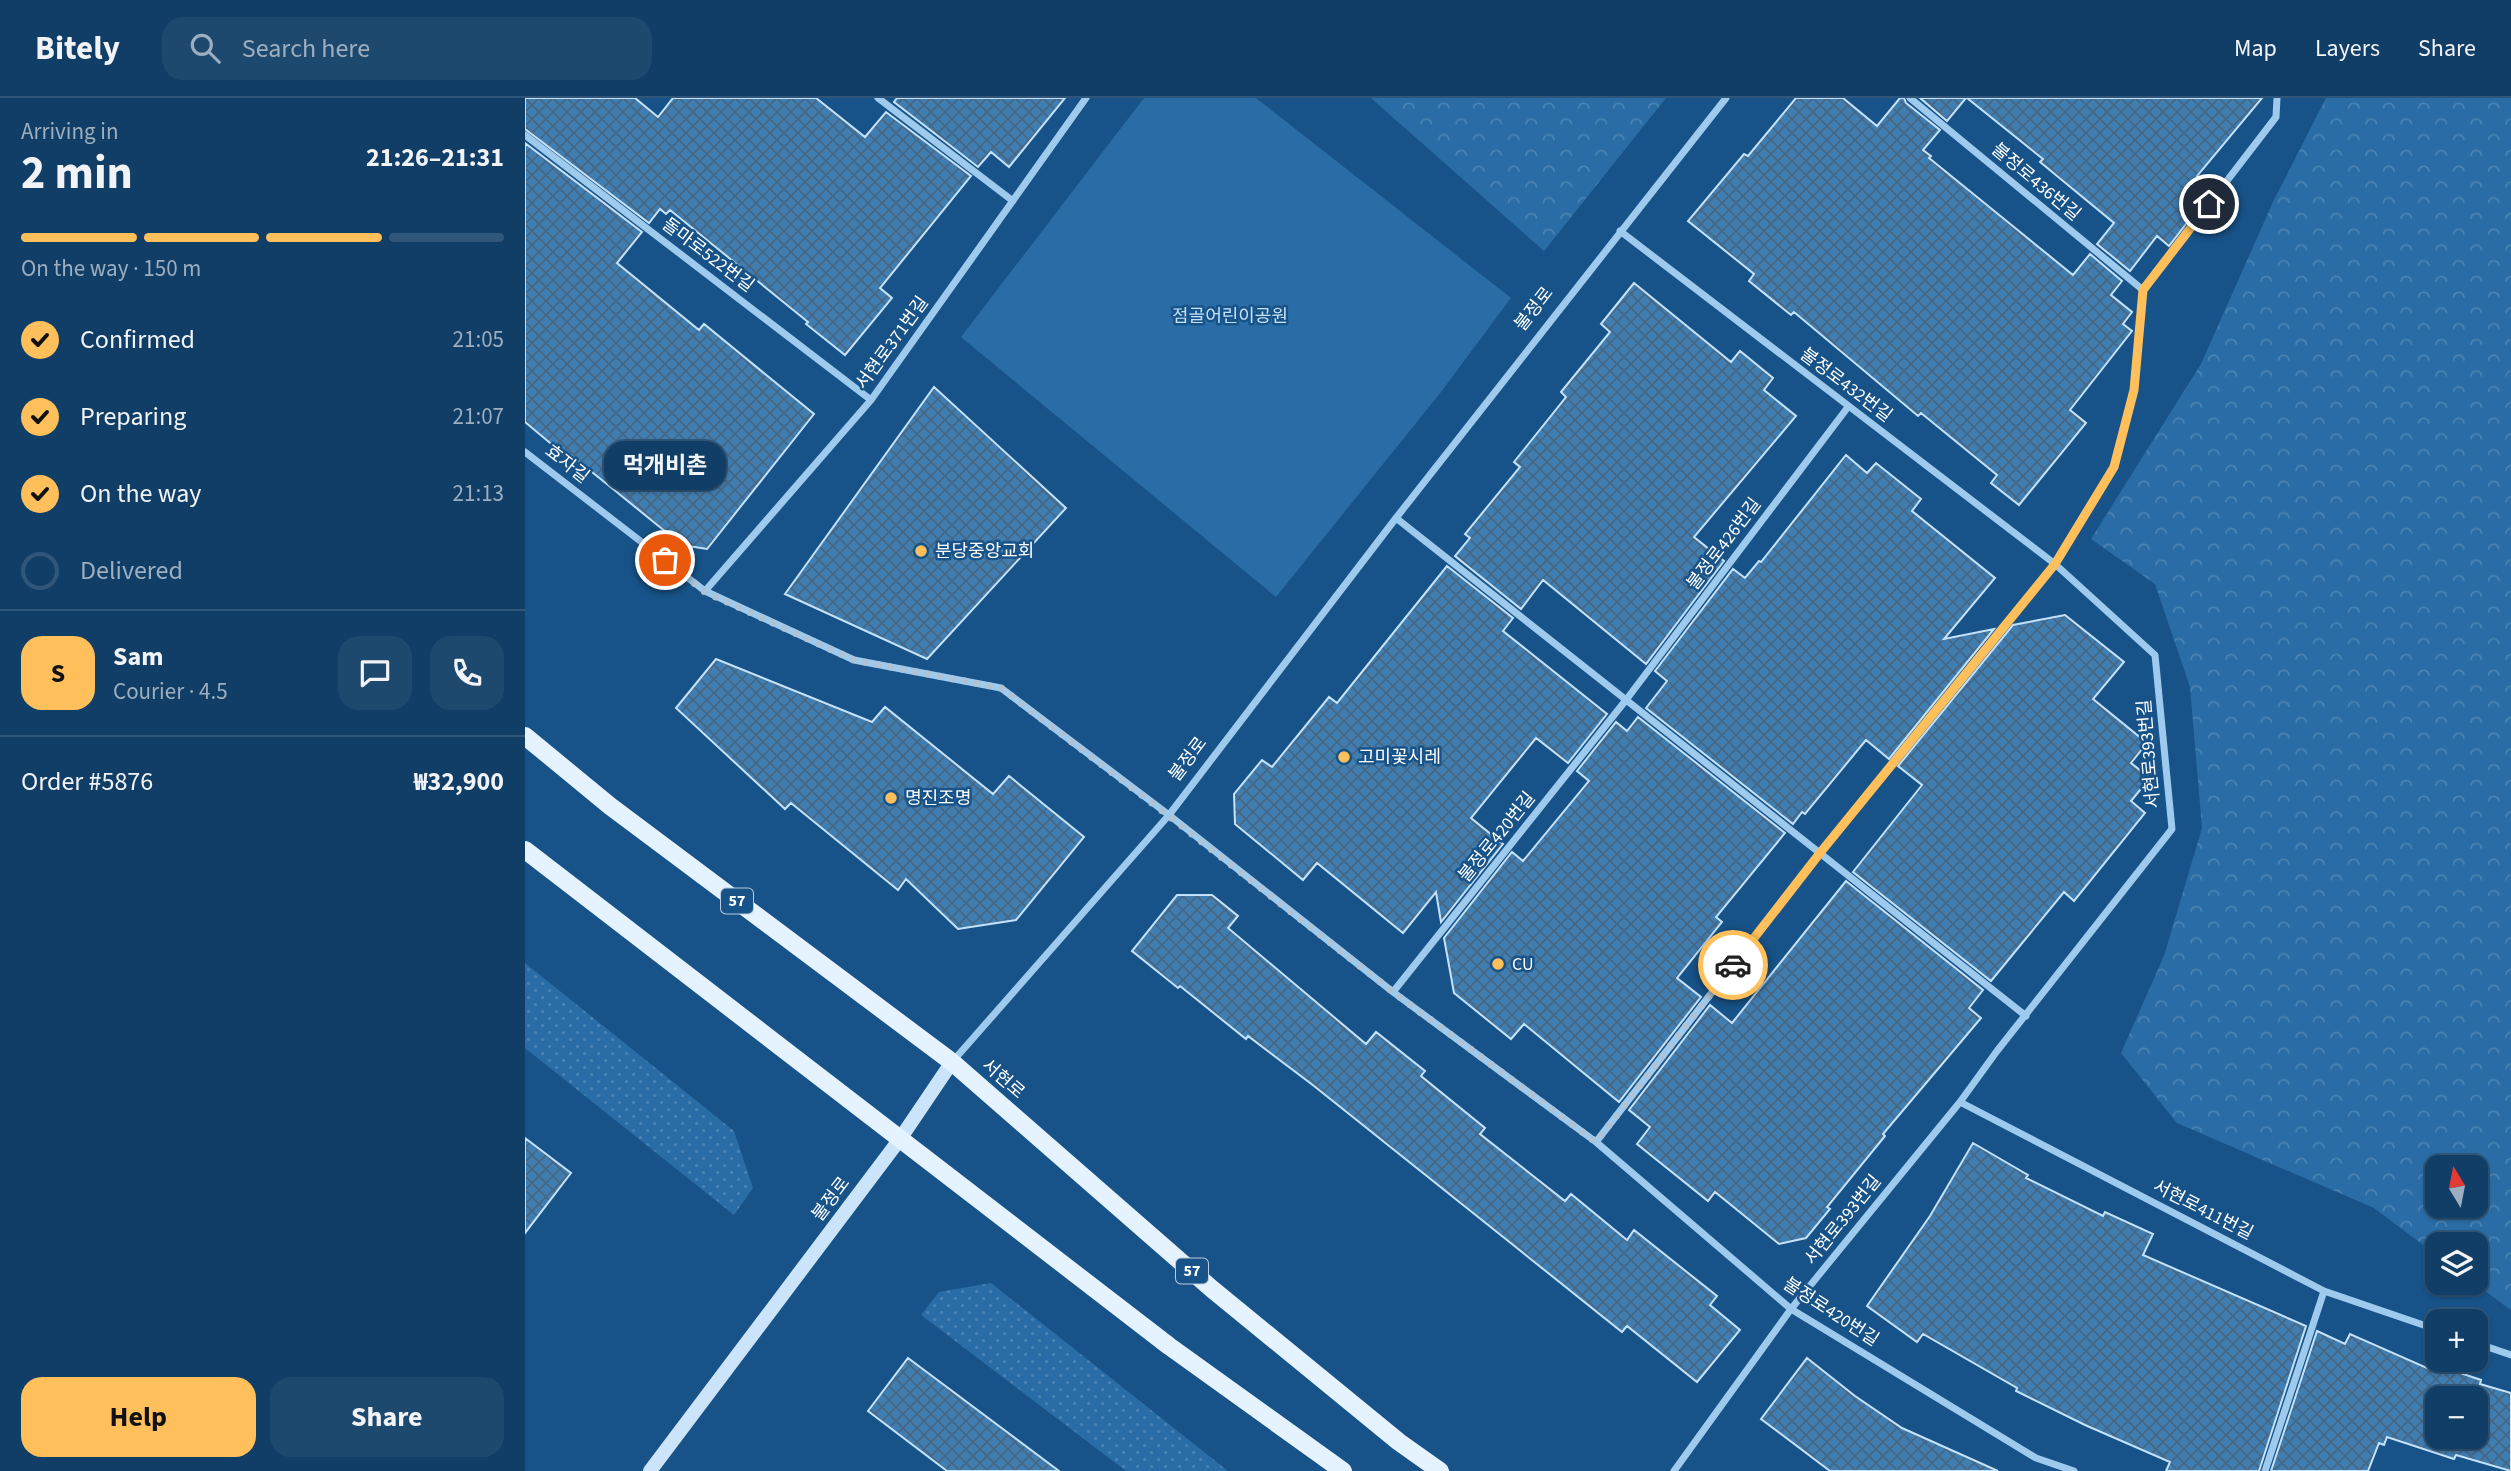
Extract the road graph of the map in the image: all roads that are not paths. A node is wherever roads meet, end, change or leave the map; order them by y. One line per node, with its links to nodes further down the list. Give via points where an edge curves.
1 (878, 98): 7 (street)
2 (1086, 98): 7 (street, 서현로371번길)
3 (1725, 98): 8 (street, 불정로)
4 (1910, 98): 9 (street, 불정로436번길)
5 (2277, 98): 9 (street, via 2276,117)
6 (525, 135): 10 (street, 돌마로522번길)
7 (1013, 201): 10 (street, 서현로371번길)
8 (1620, 231): 11 (street, 불정로432번길); 13 (street, 불정로)
9 (2143, 290): 14 (street, via 2134,390 2114,467)
10 (871, 400): 15 (street, 서현로371번길)
11 (1848, 407): 14 (street, 불정로432번길); 16 (street, 불정로426번길)
12 (525, 452): 15 (street, 효자길)
13 (1396, 518): 16 (street); 18 (street, 불정로)
14 (2055, 564): 20 (street); 22 (street, 서현로393번길, via 2155,655 2172,829)
15 (705, 592): 18 (street, 효자길, via 854,660 1001,688)
16 (1626, 700): 20 (street); 21 (street, 불정로420번길)
17 (525, 736): 23 (main road, 서현로 / 57, via 610,806)
18 (1169, 816): 21 (street, 불정로420번길); 23 (street, 불정로)
19 (525, 850): 25 (main road)
20 (1820, 853): 22 (street); 26 (street)
21 (1393, 992): 26 (street, 불정로420번길)
22 (2026, 1016): 24 (street, 서현로393번길)
23 (952, 1062): 25 (main road, 불정로); 34 (main road, 서현로 / 57, via 1212,1289)
24 (1960, 1102): 27 (street, 서현로411번길); 28 (street, 서현로393번길)
25 (900, 1139): 32 (main road, 불정로); 33 (main road, via 1169,1346)
26 (1596, 1142): 28 (street, 불정로420번길)
27 (2324, 1291): 29 (street, 서현로411번길); 37 (street)
28 (1791, 1309): 35 (street, 서현로393번길); 36 (street, 불정로420번길, via 2036,1458)
29 (2425, 1326)
30 (2488, 1347): 31 (street)
31 (2511, 1355)
32 (650, 1471)
33 (1343, 1471)
34 (1440, 1471)
35 (1674, 1471)
36 (2074, 1471)
37 (2265, 1471)

